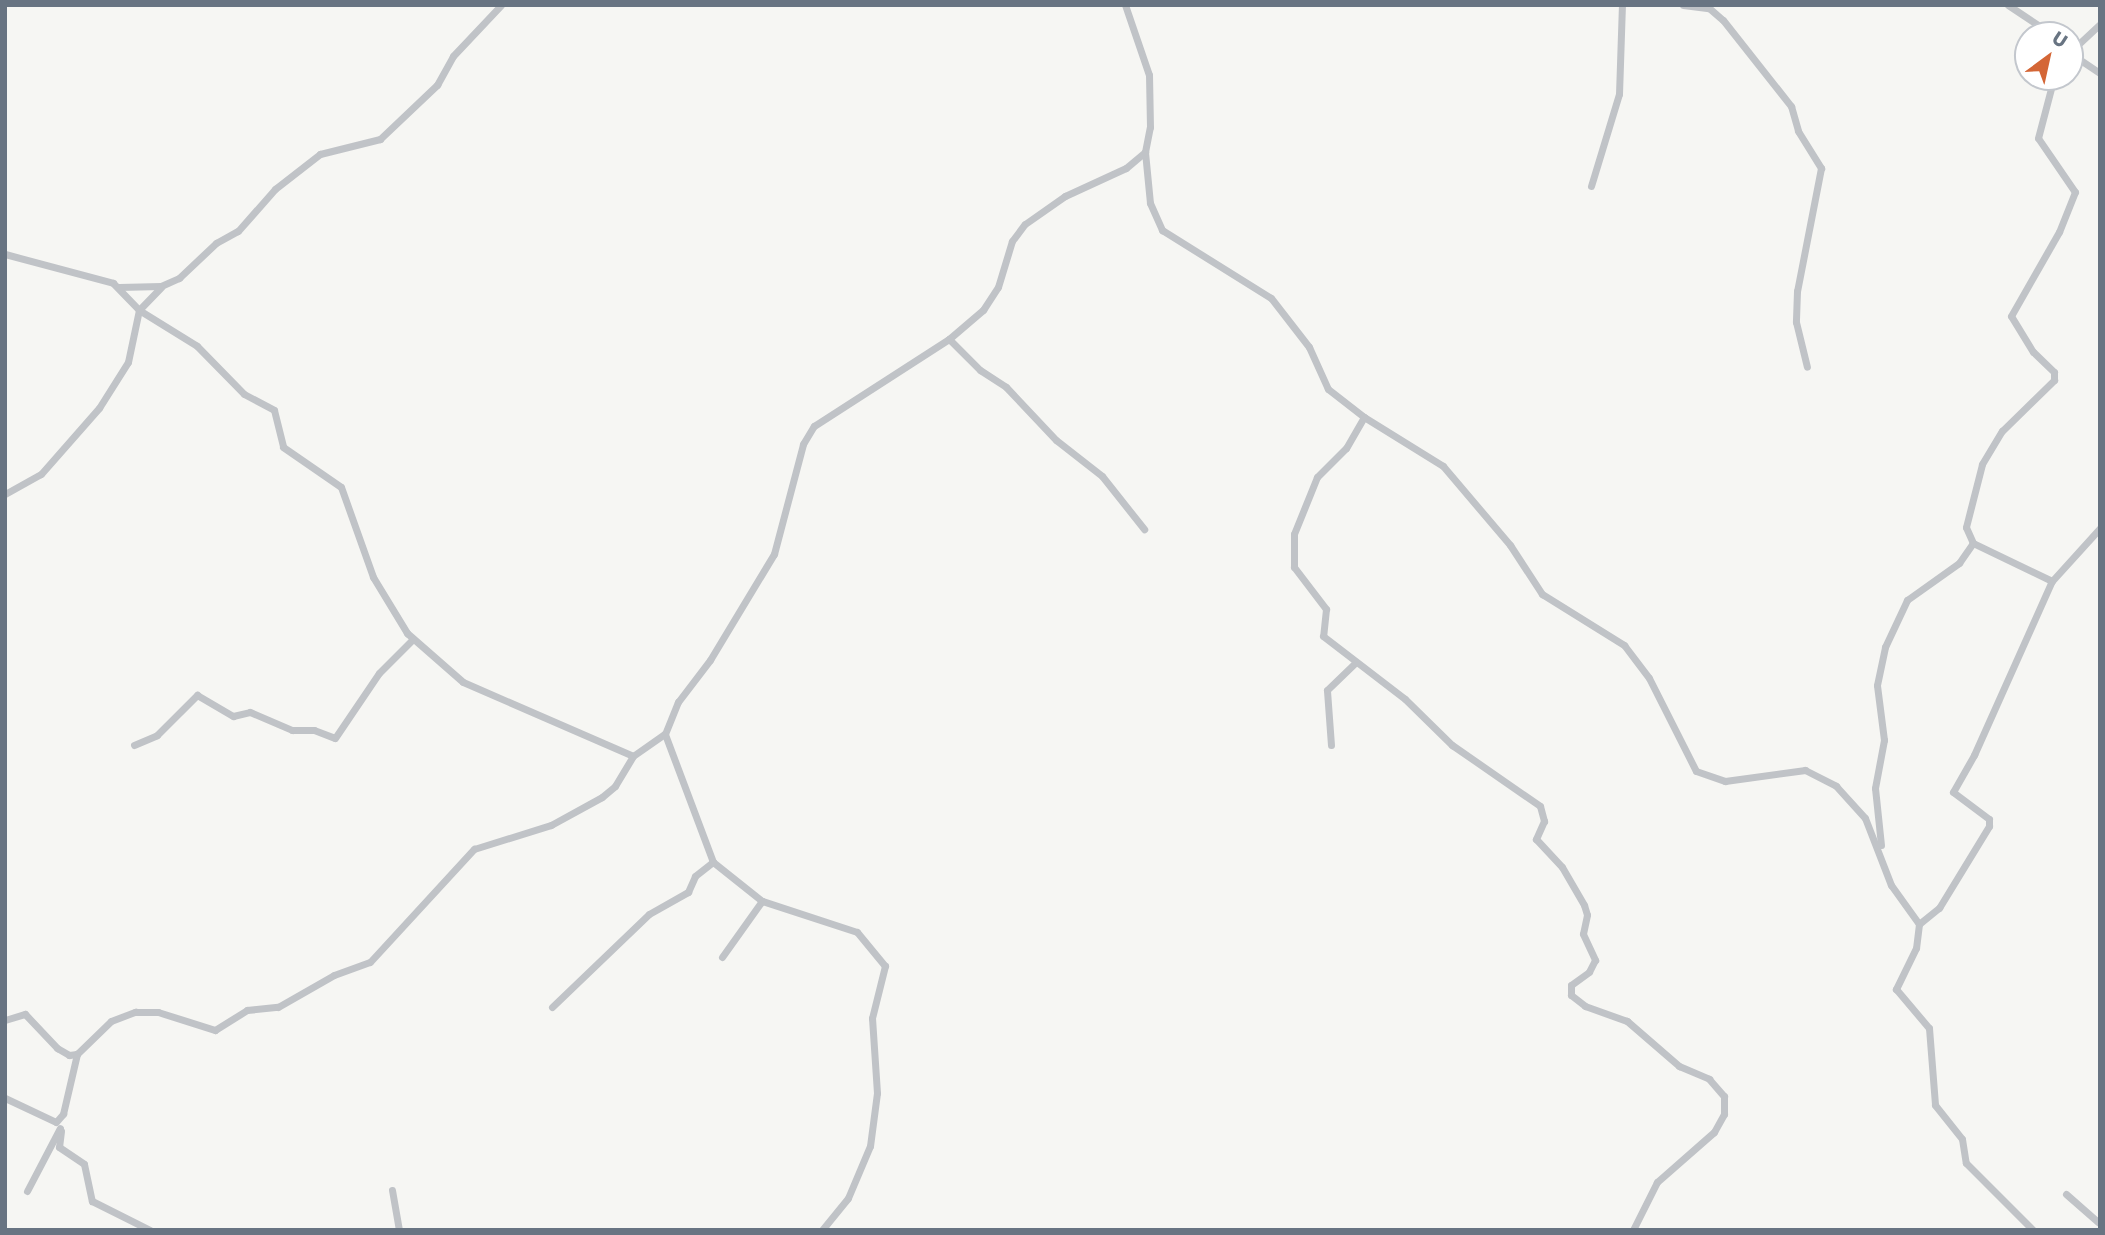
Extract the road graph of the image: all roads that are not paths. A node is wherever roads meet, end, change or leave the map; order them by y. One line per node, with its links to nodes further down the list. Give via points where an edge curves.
1 (501, 5): 15 (street, via 453,56 438,85 380,139 320,154 275,189 238,231)
2 (1125, 5): 12 (street, via 1149,75 1150,127)
3 (1622, 5): 13 (street, via 1619,94)
4 (1683, 5): 19 (street, via 1709,8 1723,20 1791,106 1798,131 1822,168 1797,291 1796,322)
5 (2008, 5): 6 (street)
6 (2032, 21)
7 (2100, 24): 8 (street)
8 (2084, 39)
9 (2084, 62): 10 (street)
10 (2100, 73)
11 (2050, 91): 24 (street, via 2038,138 2075,192 2059,232 2011,316 2033,352 2054,372 2054,380 2002,431 1982,464 1966,527)
12 (1145, 152): 18 (street, via 1126,168 1065,196 1025,224 1012,241 993,296); 20 (street, via 1150,203 1162,230 1272,299 1309,347 1328,388)
13 (1591, 186)
14 (5, 254): 16 (street, via 102,278)
15 (161, 286): 16 (street); 17 (street)
16 (119, 287): 17 (street)
17 (139, 310): 21 (street, via 128,362 105,400 41,474); 26 (street, via 177,331 244,394 274,410 283,447 340,484 373,577)
18 (949, 339): 23 (street, via 980,370 1006,387 1056,440 1102,476); 28 (street, via 814,426 803,444 774,554 710,660 678,702)
19 (1807, 367)
20 (1364, 417): 27 (street, via 1346,448 1317,477 1294,541 1294,567 1326,609 1324,638); 32 (street, via 1405,439 1455,477 1510,545 1542,594 1624,645 1649,678 1696,771 1725,781 1805,769 1821,774 1865,818)
21 (5, 494)
22 (2100, 528): 25 (street)
23 (1144, 529)
24 (1973, 543): 25 (street); 32 (street, via 1959,563 1907,600 1885,647 1877,685 1884,740 1875,789)
25 (2052, 581): 35 (street, via 1953,792 1989,819 1989,826 1953,888 1934,914)
26 (412, 640): 29 (street, via 379,673 335,738 314,730 292,730 250,712 233,716 197,695 157,735); 31 (street, via 463,682)
27 (1356, 662): 30 (street, via 1327,690); 50 (street, via 1405,699 1452,746 1540,806 1544,821 1536,839 1562,867 1587,915 1583,934 1595,960 1590,972 1571,985 1575,1000 1628,1021 1679,1066 1709,1079 1724,1096 1724,1114 1714,1132 1657,1182)
28 (666, 734): 31 (street); 33 (street)
29 (134, 745)
30 (1331, 745)
31 (633, 756): 39 (street, via 615,786 602,797 551,825 474,849 413,910 380,955 358,969 334,975 278,1007 247,1010 215,1030 204,1030 169,1013 124,1015 100,1028)
32 (1881, 854): 35 (street, via 1891,885)
33 (713, 862): 34 (street); 37 (street, via 695,876 688,892 649,914)
34 (762, 901): 36 (street); 47 (street, via 843,925 868,942 885,966 872,1018 877,1093 870,1146 858,1180)
35 (1919, 924): 51 (street, via 1916,948 1896,989 1929,1028 1933,1100 1962,1139 1966,1163)
36 (722, 957)
37 (552, 1007)
38 (5, 1020): 39 (street, via 25,1014 64,1053)
39 (77, 1054): 41 (street, via 63,1114)
40 (5, 1098): 41 (street)
41 (56, 1122): 42 (street)
42 (61, 1131): 44 (street); 48 (street, via 60,1148 84,1164 92,1201)
43 (392, 1190): 49 (street)
44 (27, 1191)
45 (2066, 1194): 46 (street)
46 (2099, 1220): 52 (street)
47 (827, 1229)
48 (150, 1230)
49 (399, 1230)
50 (1633, 1230)
51 (2033, 1230)
52 (2093, 1230)

